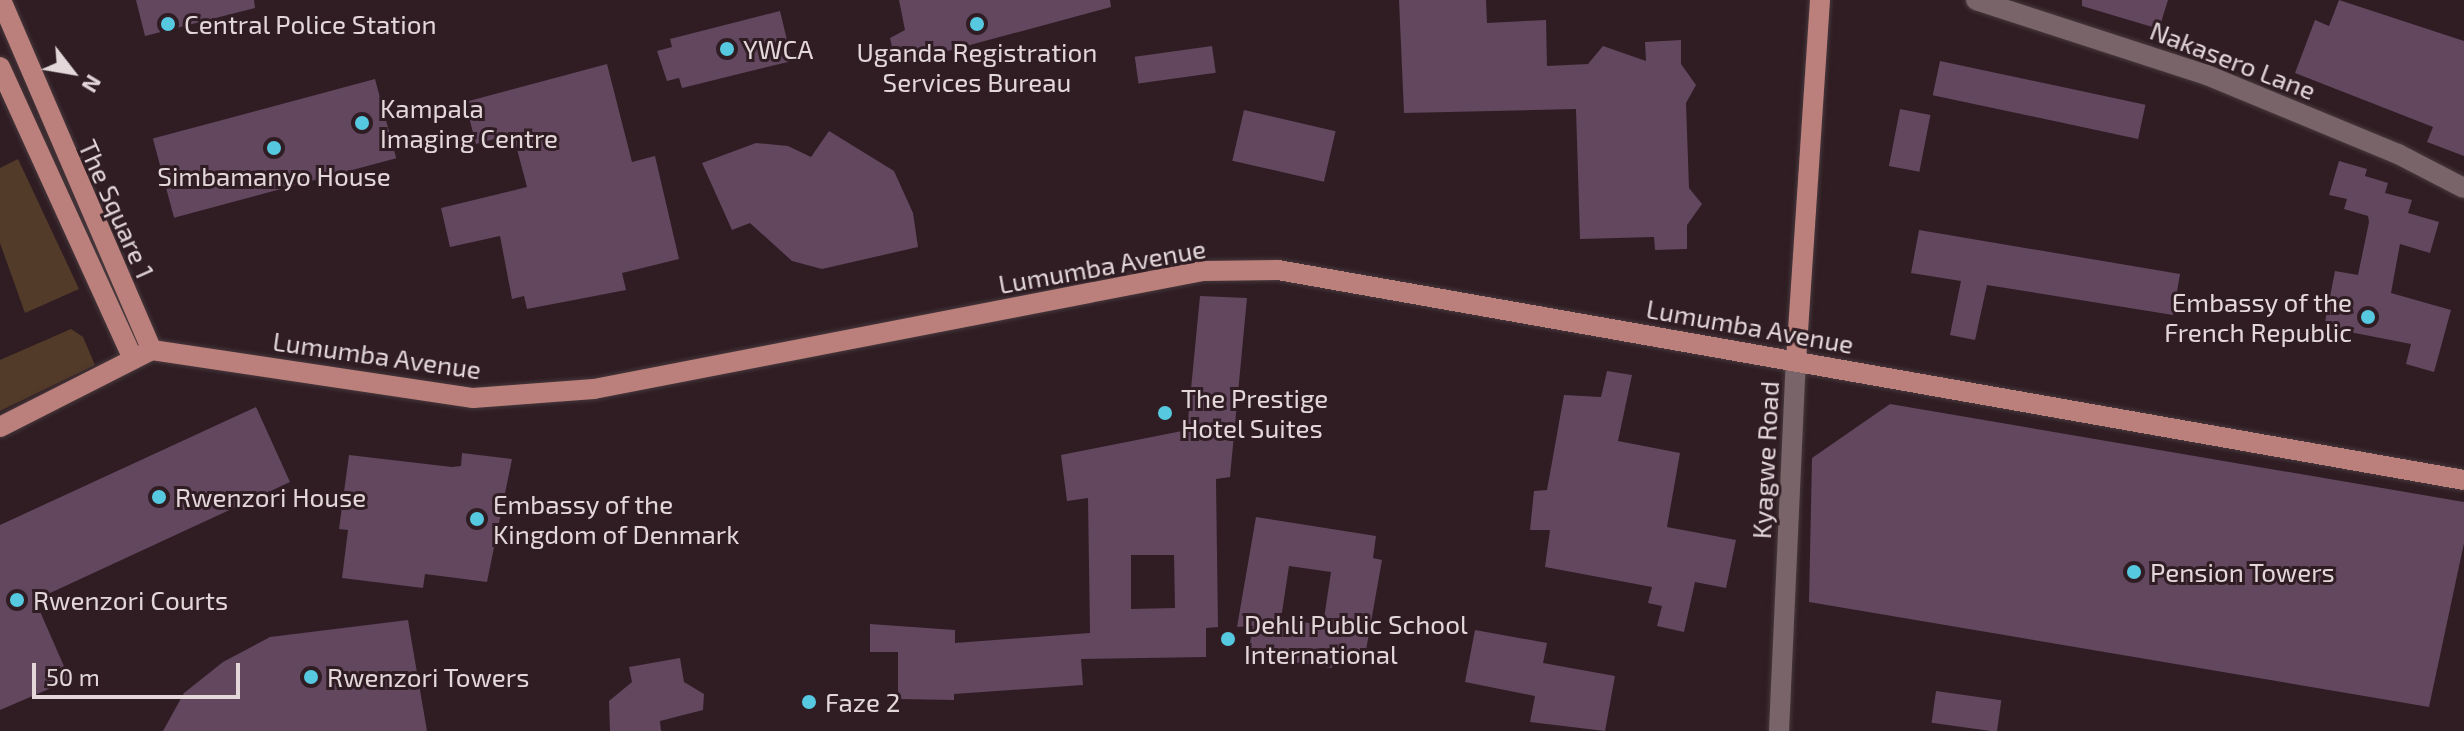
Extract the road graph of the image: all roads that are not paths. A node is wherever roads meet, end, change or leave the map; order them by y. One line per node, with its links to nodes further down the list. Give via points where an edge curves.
1 (1, 0): 6 (main road, The Square 1)
2 (1820, 0): 7 (main road, Kyagwe Road)
3 (1976, 0): 5 (street, Nakasero Lane, via 2207,75 2398,154)
4 (0, 67): 6 (main road, The Square 1)
5 (2464, 188)
6 (142, 355): 7 (main road, Lumumba Avenue, via 473,398 594,389 1202,271 1278,270); 8 (main road)
7 (1796, 361): 9 (main road, Lumumba Avenue); 10 (street, Kyagwe Road)
8 (0, 427)
9 (2464, 480)
10 (1779, 731)

